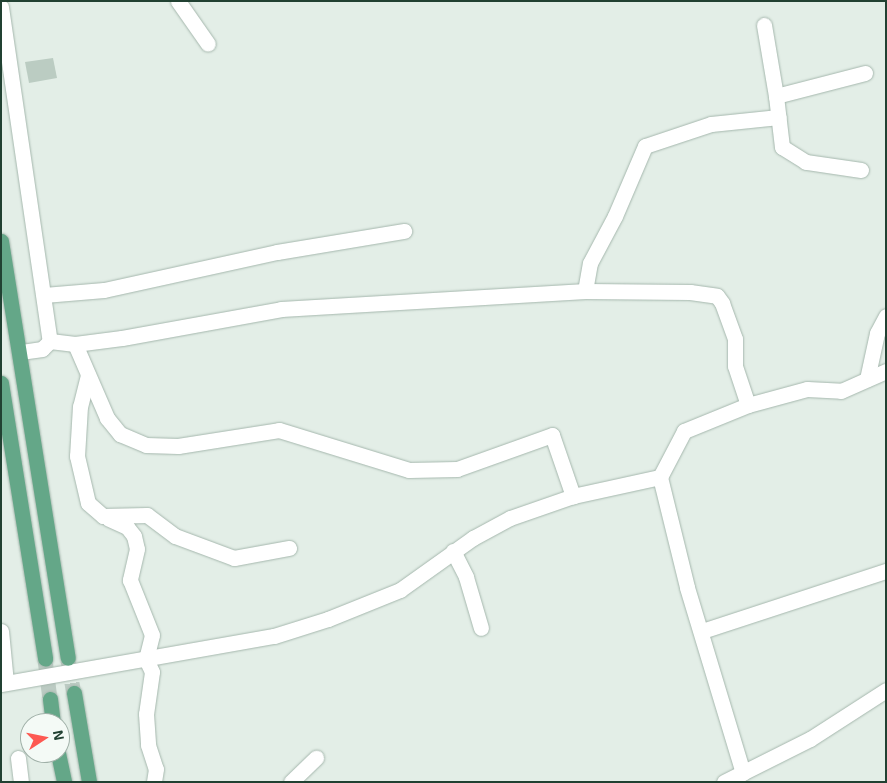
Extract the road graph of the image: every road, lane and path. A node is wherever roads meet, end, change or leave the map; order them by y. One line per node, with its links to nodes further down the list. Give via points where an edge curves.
1 (178, 1): 4 (street)
2 (1, 7): 12 (street)
3 (764, 25): 6 (street)
4 (208, 44)
5 (864, 72): 6 (street)
6 (776, 96): 7 (street)
7 (779, 117): 8 (street, via 782,147 806,162); 11 (street, via 711,124 645,146 615,216 590,263)
8 (861, 170)
9 (404, 231): 12 (street, via 277,252 110,289)
10 (1, 240): 16 (main road)
11 (585, 291): 15 (street, via 281,309 170,331); 21 (street, via 717,296 735,339 735,366)
12 (44, 295): 14 (street)
13 (886, 316): 19 (street, via 877,333)
14 (50, 341): 15 (street); 16 (street, via 42,349)
15 (76, 344): 18 (street)
16 (20, 352): 31 (main road)
17 (886, 371): 19 (street)
18 (88, 375): 23 (street, via 107,418 120,434 146,445 178,446 279,430 393,466 448,470 552,436); 24 (street, via 80,406 77,456 88,503)
19 (868, 379): 21 (street, via 841,391 807,389)
20 (1, 383): 32 (main road)
21 (748, 406): 22 (street, via 684,431)
22 (660, 477): 23 (street); 30 (street, via 687,587)
23 (573, 496): 26 (street, via 503,521)
24 (103, 516): 25 (street, via 148,516 176,536 234,558); 33 (street, via 127,527 134,536 137,549 130,580 152,635)
25 (289, 548)
26 (453, 551): 28 (street, via 466,577); 33 (street, via 400,590 328,619 274,636)
27 (886, 571): 30 (street)
28 (481, 628)
29 (1, 631): 34 (street)
30 (702, 631): 42 (street)
31 (68, 658)
32 (45, 659)
33 (146, 659): 34 (street); 46 (street, via 152,672 146,714 148,746 156,769)
34 (4, 684)
35 (886, 690): 42 (street, via 810,739)
36 (74, 693): 45 (main road)
37 (50, 698): 38 (main road)
38 (52, 713)
39 (18, 758): 43 (street)
40 (316, 758): 47 (street)
41 (60, 763): 44 (main road)
42 (743, 772): 48 (street)
43 (21, 782)
44 (64, 782)
45 (89, 782)
46 (154, 782)
47 (290, 782)
48 (724, 782)

